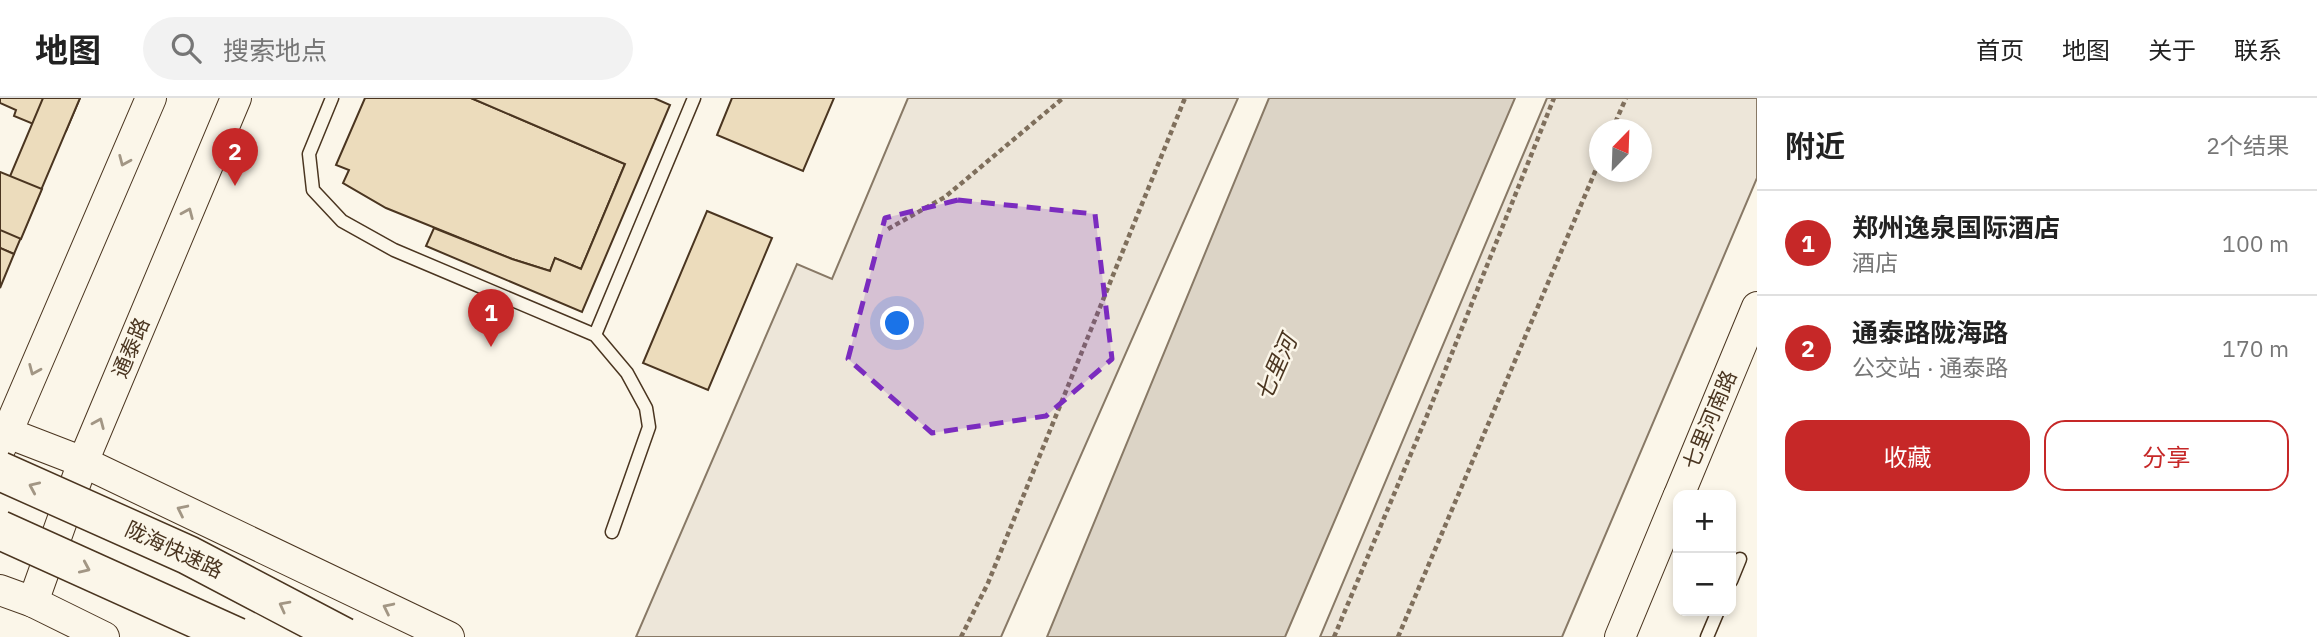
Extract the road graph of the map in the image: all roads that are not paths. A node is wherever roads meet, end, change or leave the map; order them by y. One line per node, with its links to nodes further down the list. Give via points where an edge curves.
1 (151, 98): 7 (street, one-way to 7)
2 (236, 98): 8 (street, 通泰路, one-way to 2)
3 (332, 98): 6 (lane, via 309,154 313,190 342,221 394,250)
4 (694, 98): 6 (lane)
5 (1757, 307): 10 (street, 七里河南路)
6 (595, 335): 13 (lane, via 627,373 646,408 649,427)
7 (2, 437): 8 (street)
8 (83, 462): 17 (street, 通泰路); 22 (street, one-way to 8)
9 (0, 471): 21 (highway, 陇海快速路, one-way to 9, bridge, via 188,555)
10 (1681, 490)
11 (1673, 510): 23 (street, 七里河南路)
12 (0, 530): 20 (highway, one-way to 20, bridge)
13 (612, 532)
14 (1740, 559): 15 (lane)
15 (1736, 569)
16 (0, 590): 17 (street)
17 (33, 602): 19 (street)
18 (1716, 616): 24 (lane)
19 (92, 634)
20 (237, 637)
21 (344, 637)
22 (449, 637)
23 (1620, 637)
24 (1707, 637)

